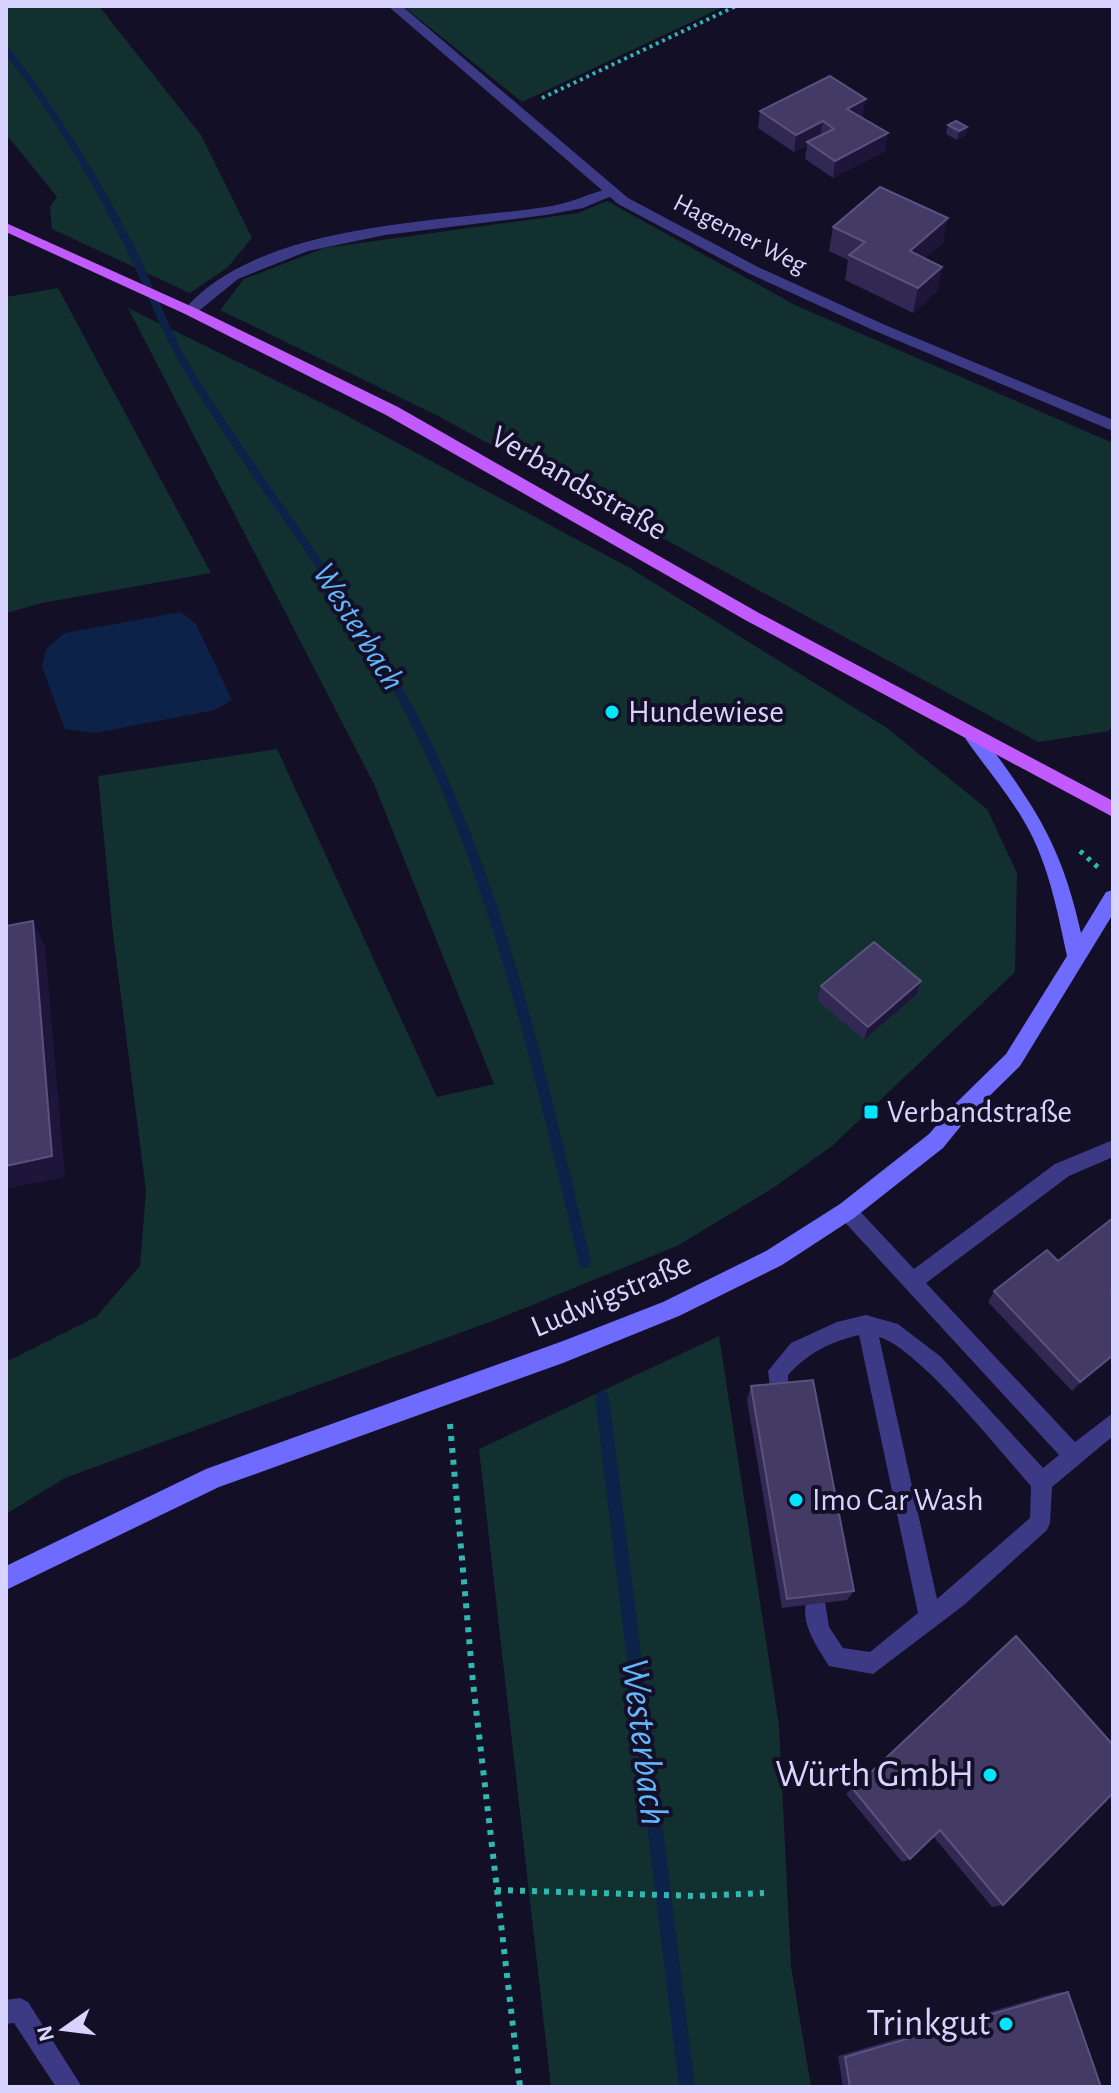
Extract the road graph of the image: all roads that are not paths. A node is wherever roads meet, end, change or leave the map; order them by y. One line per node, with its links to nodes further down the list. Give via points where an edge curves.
1 (394, 6): 2 (street, Hagemer Weg)
2 (610, 192): 4 (lane, via 546,211 319,244 230,277); 5 (street, Hagemer Weg, via 753,270)
3 (6, 227): 4 (main road, Verbandsstraße)
4 (190, 311): 6 (main road, Verbandsstraße, via 392,411)
5 (1113, 426)
6 (973, 736): 7 (main road, Verbandsstraße); 9 (main road, via 1045,843)
7 (1113, 810)
8 (1113, 898): 9 (main road, Ludwigstraße)
9 (1077, 960): 11 (main road, Ludwigstraße, via 1013,1060 936,1141)
10 (1113, 1148): 12 (lane, via 1062,1170)
11 (847, 1211): 12 (lane); 18 (main road, Ludwigstraße, via 774,1258 671,1309 214,1477)
12 (912, 1282): 16 (lane)
13 (866, 1324): 14 (lane, via 798,1350 778,1371); 17 (lane, via 898,1333 934,1364); 20 (lane)
14 (779, 1396)
15 (1113, 1423): 16 (lane)
16 (1074, 1456): 17 (lane)
17 (1042, 1482): 20 (lane, via 1040,1523)
18 (6, 1578)
19 (816, 1604): 20 (lane, via 819,1630 837,1658 873,1663)
20 (930, 1618)
21 (6, 2012): 22 (lane, via 20,2010)
22 (70, 2087)

